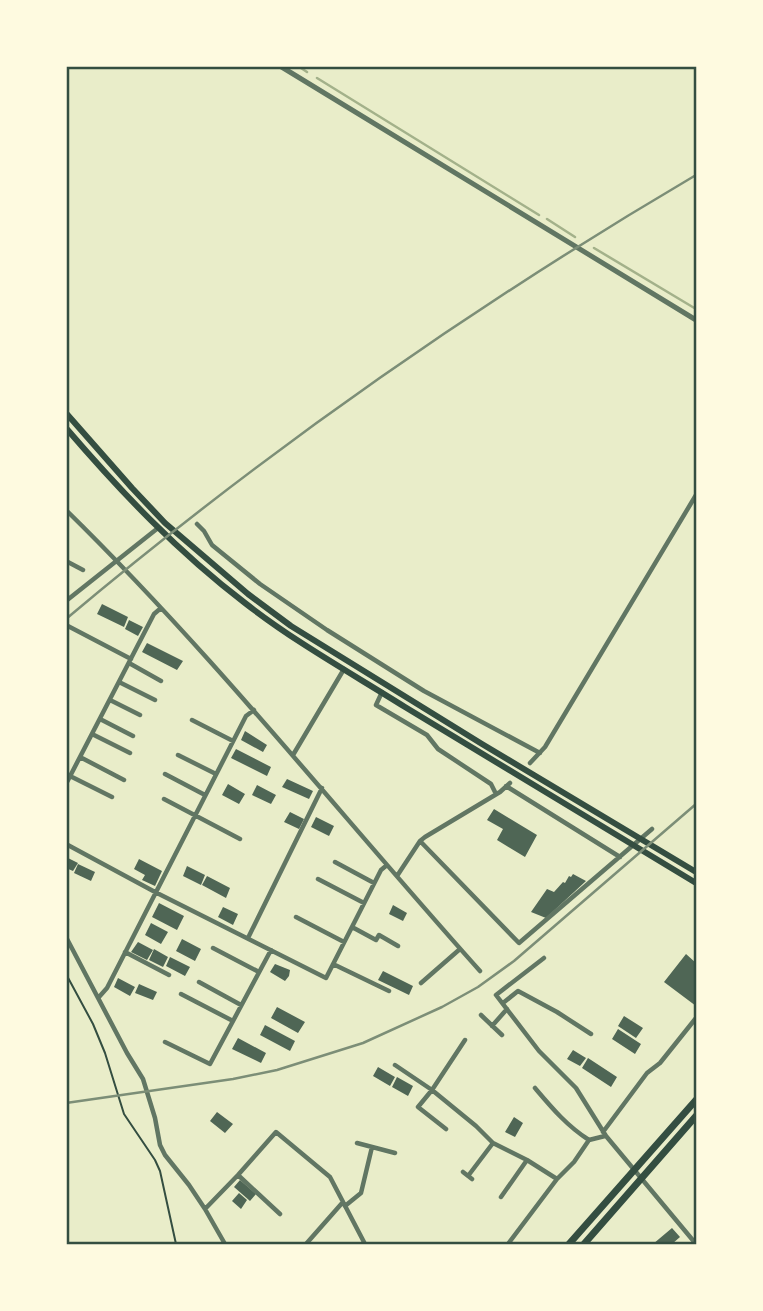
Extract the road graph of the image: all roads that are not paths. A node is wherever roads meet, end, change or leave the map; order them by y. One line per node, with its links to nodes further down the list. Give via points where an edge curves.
1 (281, 66): 2 (street)
2 (696, 320)
3 (66, 413): 53 (main road, via 165,523 291,626)
4 (66, 428): 8 (main road)
5 (696, 495): 30 (street)
6 (66, 510): 9 (street)
7 (197, 524): 30 (street, via 212,545 327,630 424,691)
8 (158, 528): 9 (street); 16 (main road, via 242,601)
9 (117, 560): 12 (street); 13 (street)
10 (66, 561): 11 (street)
11 (83, 570)
12 (66, 601)
13 (158, 610): 15 (street); 22 (street)
14 (66, 625): 15 (street)
15 (130, 661): 17 (street); 18 (street)
16 (344, 669): 19 (main road); 32 (street)
17 (161, 681)
18 (119, 682): 20 (street); 21 (street)
19 (382, 692): 41 (street, via 376,705 427,735 438,750 491,783); 57 (main road)
20 (110, 700): 23 (street); 24 (street)
21 (155, 700)
22 (250, 713): 28 (street); 32 (street)
23 (140, 715)
24 (100, 719): 26 (street); 27 (street)
25 (192, 720): 28 (street)
26 (92, 734): 29 (street); 33 (street)
27 (133, 736)
28 (233, 741): 36 (street)
29 (130, 753)
30 (540, 753): 34 (street)
31 (178, 755): 36 (street)
32 (293, 755): 40 (street)
33 (80, 757): 37 (street); 38 (street)
34 (530, 763)
35 (165, 774): 42 (street)
36 (216, 774): 42 (street)
37 (70, 776): 39 (street); 43 (street)
38 (124, 780)
39 (66, 784)
40 (320, 792): 52 (street); 63 (street)
41 (496, 794): 48 (street); 50 (street, via 508,784)
42 (205, 795): 45 (street)
43 (112, 797)
44 (164, 799): 45 (street)
45 (195, 815): 47 (street); 58 (street)
46 (652, 829): 50 (street)
47 (240, 839)
48 (420, 841): 50 (street, via 519,943); 54 (street)
49 (66, 844): 58 (street)
50 (620, 857)
51 (335, 862): 56 (street)
52 (385, 867): 54 (street); 56 (street)
53 (696, 872)
54 (397, 876): 67 (street)
55 (318, 879): 59 (street)
56 (374, 883): 59 (street)
57 (696, 883)
58 (155, 892): 63 (street); 69 (street)
59 (364, 903): 61 (street)
60 (296, 917): 64 (street)
61 (352, 927): 64 (street); 65 (street)
62 (66, 937): 79 (street)
63 (248, 938): 68 (street)
64 (344, 942): 71 (street)
65 (398, 946)
66 (213, 948): 73 (street)
67 (460, 949): 72 (street); 76 (street)
68 (271, 950): 71 (street, via 326,978); 73 (street)
69 (125, 952): 74 (street); 79 (street)
70 (544, 958): 80 (street, via 496,995)
71 (333, 964): 77 (street)
72 (480, 971)
73 (259, 972): 81 (street)
74 (169, 975)
75 (199, 982): 81 (street)
76 (421, 983)
77 (389, 992)
78 (181, 994): 85 (street)
79 (99, 997): 111 (street, via 143,1079 160,1145)
80 (503, 1003): 82 (street); 87 (street, via 518,991)
81 (242, 1005): 85 (street)
82 (507, 1009): 86 (street); 97 (street, via 539,1051 576,1088)
83 (481, 1015): 86 (street)
84 (696, 1018): 97 (street, via 647,1073)
85 (233, 1021): 90 (street, via 210,1065)
86 (492, 1026): 88 (street)
87 (591, 1034)
88 (502, 1035)
89 (465, 1040): 93 (street)
90 (165, 1042)
91 (395, 1065): 93 (street)
92 (536, 1088): 98 (street, via 560,1117)
93 (432, 1090): 96 (street, via 418,1107); 100 (street)
94 (696, 1100): 104 (main road)
95 (696, 1116): 107 (main road)
96 (446, 1129)
97 (604, 1134): 98 (street); 104 (street)
98 (589, 1140): 108 (street)
99 (357, 1143): 101 (street)
100 (493, 1143): 103 (street); 106 (street)
101 (372, 1147): 102 (street); 110 (street, via 361,1193)
102 (396, 1153)
103 (527, 1160): 108 (street); 109 (street)
104 (635, 1171): 107 (street); 117 (main road)
105 (239, 1175): 110 (street, via 276,1132 330,1177); 111 (street); 112 (street)
106 (467, 1176)
107 (642, 1178): 118 (main road); 119 (street)
108 (557, 1180): 116 (street)
109 (501, 1197)
110 (344, 1204): 114 (street); 115 (street)
111 (205, 1209): 113 (street)
112 (280, 1214)
113 (225, 1244)
114 (306, 1244)
115 (365, 1244)
116 (508, 1244)
117 (569, 1244)
118 (584, 1244)
119 (696, 1244)

